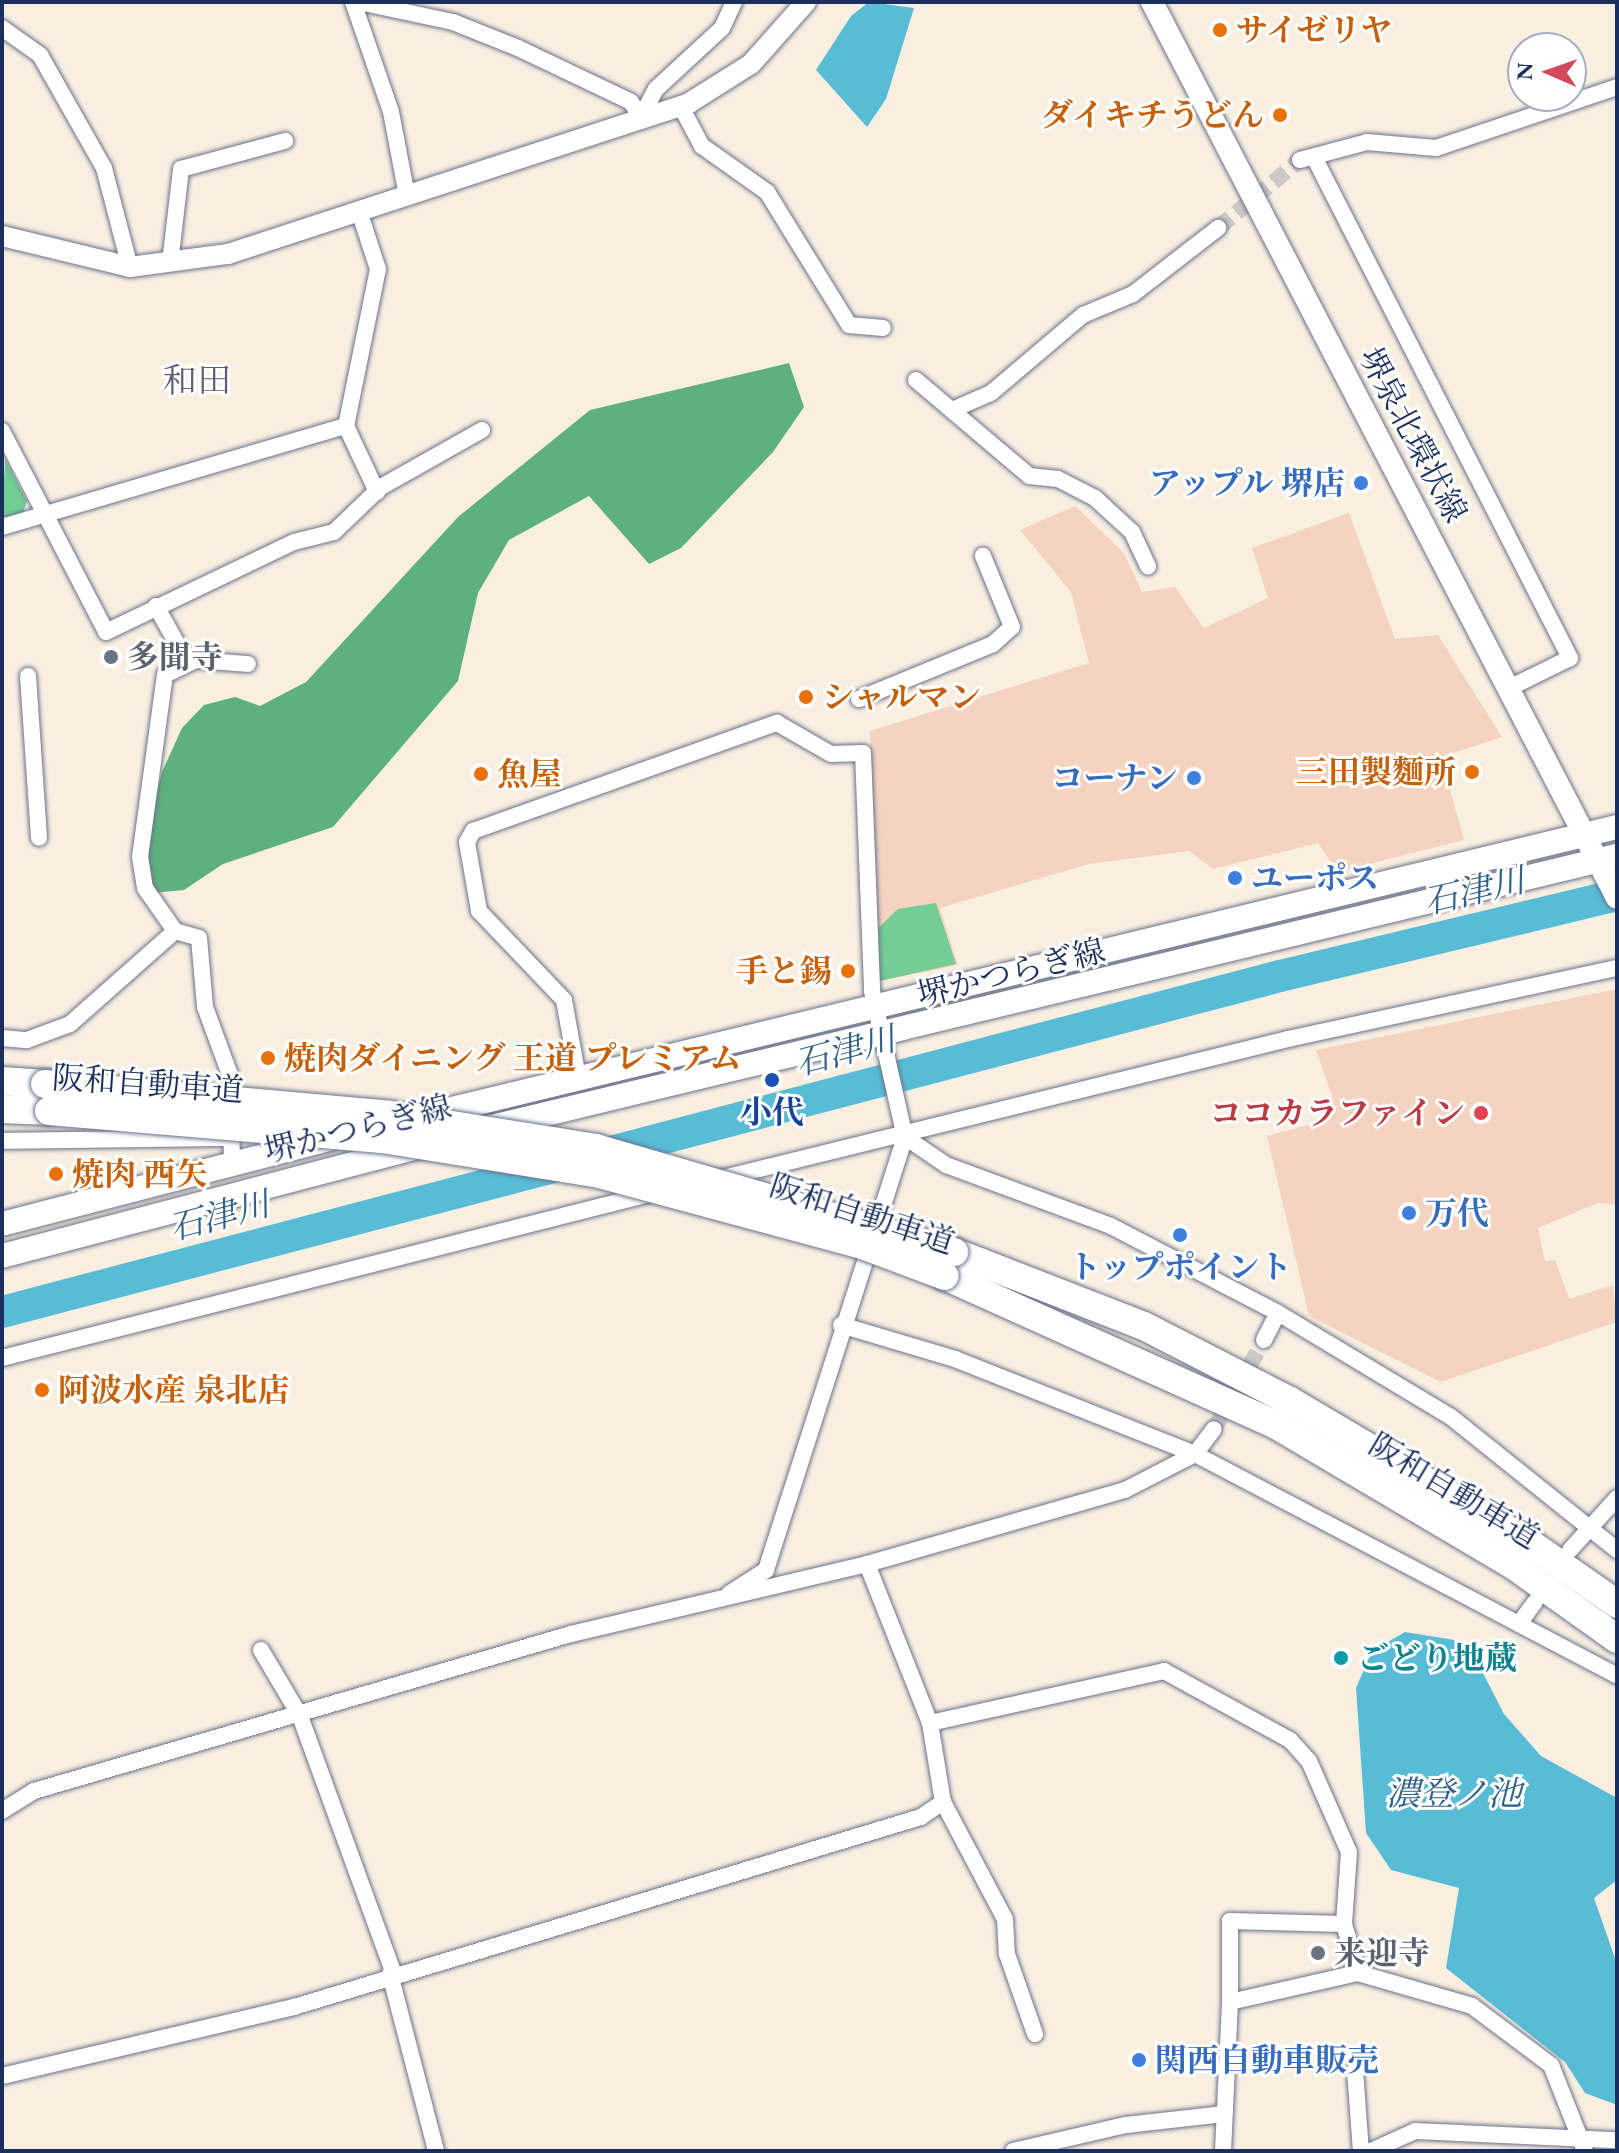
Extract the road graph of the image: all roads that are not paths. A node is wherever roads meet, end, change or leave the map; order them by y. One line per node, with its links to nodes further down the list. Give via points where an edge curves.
1 (356, 2): 8 (street, via 453,22 518,48 631,102); 10 (street, via 391,112)
2 (734, 2): 8 (street, via 722,28 656,89)
3 (806, 2): 7 (street, via 751,64)
4 (1152, 2): 31 (main road, 堺泉北環状線)
5 (2, 28): 15 (street, via 40,55 104,168)
6 (1617, 87): 31 (street, via 1436,148 1367,142 1307,158 1570,658)
7 (680, 105): 8 (street); 16 (street, via 702,146 767,192 849,325)
8 (641, 117): 10 (street)
9 (285, 141): 14 (street, via 181,169)
10 (407, 196): 11 (street)
11 (359, 211): 14 (street, via 228,254); 19 (street, via 378,269)
12 (1218, 228): 18 (street, via 1133,294 1083,315 991,393)
13 (2, 236): 15 (street)
14 (170, 263): 15 (street)
15 (130, 267)
16 (883, 328)
17 (916, 380): 18 (street)
18 (952, 410): 26 (street, via 1029,476 1058,479 1095,498 1132,532)
19 (346, 426): 22 (street); 23 (street)
20 (482, 430): 22 (street)
21 (2, 431): 23 (street)
22 (377, 492): 27 (street, via 334,532 294,542)
23 (42, 515): 24 (street); 27 (street, via 106,632)
24 (2, 527)
25 (983, 556): 32 (street, via 1012,627 993,644)
26 (1148, 566)
27 (156, 606): 28 (street)
28 (187, 662): 29 (street); 38 (street, via 165,675 144,784 140,857 145,888)
29 (248, 664)
30 (28, 676): 35 (street)
31 (1509, 688): 34 (main road, 堺泉北環状線)
32 (859, 699)
33 (1617, 827): 34 (main road, 堺かつらぎ線)
34 (1584, 835): 36 (main road, 堺泉北環状線); 40 (main road, 堺かつらぎ線)
35 (39, 838)
36 (1607, 859): 37 (main road, 堺泉北環状線); 42 (main road, 堺かつらぎ線)
37 (1614, 892)
38 (175, 931): 41 (street, via 70,1024 27,1040); 49 (street, via 199,938 203,951 205,1007 230,1075)
39 (1617, 968): 47 (street, via 1288,1039)
40 (875, 1009): 42 (street); 43 (main road, 堺かつらぎ線); 43 (street, via 863,753 831,754 777,723 473,831 467,842 479,911 564,1000)
41 (2, 1038)
42 (884, 1047): 47 (street); 51 (main road, 堺かつらぎ線, via 582,1104)
43 (578, 1078): 49 (main road, 堺かつらぎ線)
44 (2, 1081): 45 (highway, 阪和自動車道)
45 (47, 1097): 46 (highway); 52 (highway, 阪和自動車道, bridge, via 382,1139 595,1173)
46 (2, 1110)
47 (905, 1137): 53 (street, via 946,1165 1111,1226); 54 (street); 56 (street, via 564,1213)
48 (2, 1141): 49 (street)
49 (232, 1150): 50 (main road, 堺かつらぎ線)
50 (2, 1224)
51 (2, 1256)
52 (949, 1264): 66 (highway, 阪和自動車道, via 1144,1326 1290,1401 1528,1542); 68 (highway, 阪和自動車道, via 1278,1426 1513,1565)
53 (1278, 1313): 55 (street); 60 (street, via 1451,1417)
54 (841, 1325): 58 (street, via 955,1359); 64 (street, via 766,1570)
55 (1264, 1340)
56 (2, 1358)
57 (1214, 1429): 58 (street)
58 (1195, 1454): 63 (street, via 1125,1490); 67 (street)
59 (1617, 1498): 60 (street)
60 (1587, 1524): 61 (street); 62 (street)
61 (1570, 1550)
62 (1617, 1550)
63 (867, 1564): 64 (street); 72 (street)
64 (730, 1593): 71 (street)
65 (1535, 1602): 67 (street)
66 (1617, 1604)
67 (1519, 1624): 70 (street)
68 (1617, 1639)
69 (261, 1650): 71 (street)
70 (1617, 1676)
71 (300, 1716): 74 (street, via 34,1791); 76 (street)
72 (930, 1723): 73 (street); 75 (street, via 1164,1671 1290,1740 1309,1761 1349,1852)
73 (943, 1802): 76 (street, via 921,1817); 79 (street, via 1005,1919 1007,1954)
74 (2, 1811)
75 (1344, 1924): 77 (street); 78 (street, via 1230,1921)
76 (392, 1973): 81 (street, via 294,2007); 85 (street)
77 (1358, 1973): 78 (street); 84 (street, via 1472,2006 1551,2065)
78 (1230, 2002): 82 (street)
79 (1035, 2034)
80 (1355, 2070): 88 (street)
81 (2, 2076)
82 (1224, 2114): 86 (street, via 1126,2125); 87 (street)
83 (1617, 2140): 84 (street)
84 (1585, 2145): 89 (street, via 1415,2131)
85 (436, 2151)
86 (1013, 2151)
87 (1223, 2151)
88 (1361, 2151)
89 (1371, 2151)

